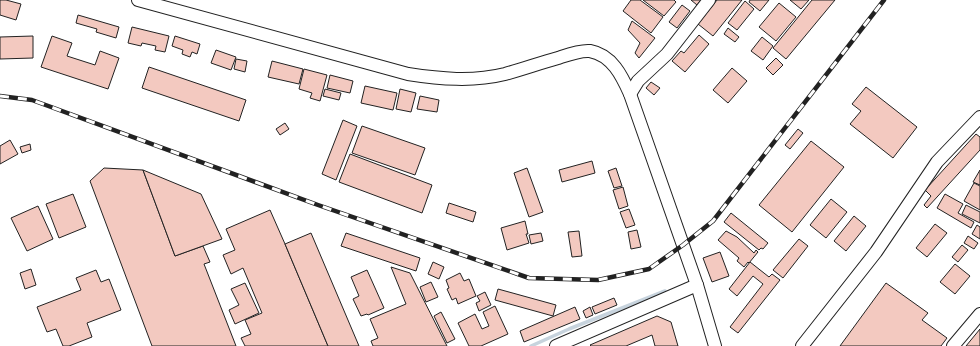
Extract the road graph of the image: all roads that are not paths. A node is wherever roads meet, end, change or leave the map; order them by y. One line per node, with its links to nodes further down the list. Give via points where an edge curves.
1 (138, 0): 3 (street)
2 (709, 0): 4 (street, via 667,54 638,81)
3 (170, 4): 4 (street, via 408,74 438,78 470,79 503,74 573,53 590,51 612,63)
4 (630, 94): 6 (street)
5 (980, 116): 10 (street, via 937,162 876,252)
6 (697, 285): 8 (street); 9 (street)
7 (980, 314): 11 (street)
8 (556, 346)
9 (715, 346)
10 (802, 346)
11 (953, 346)

